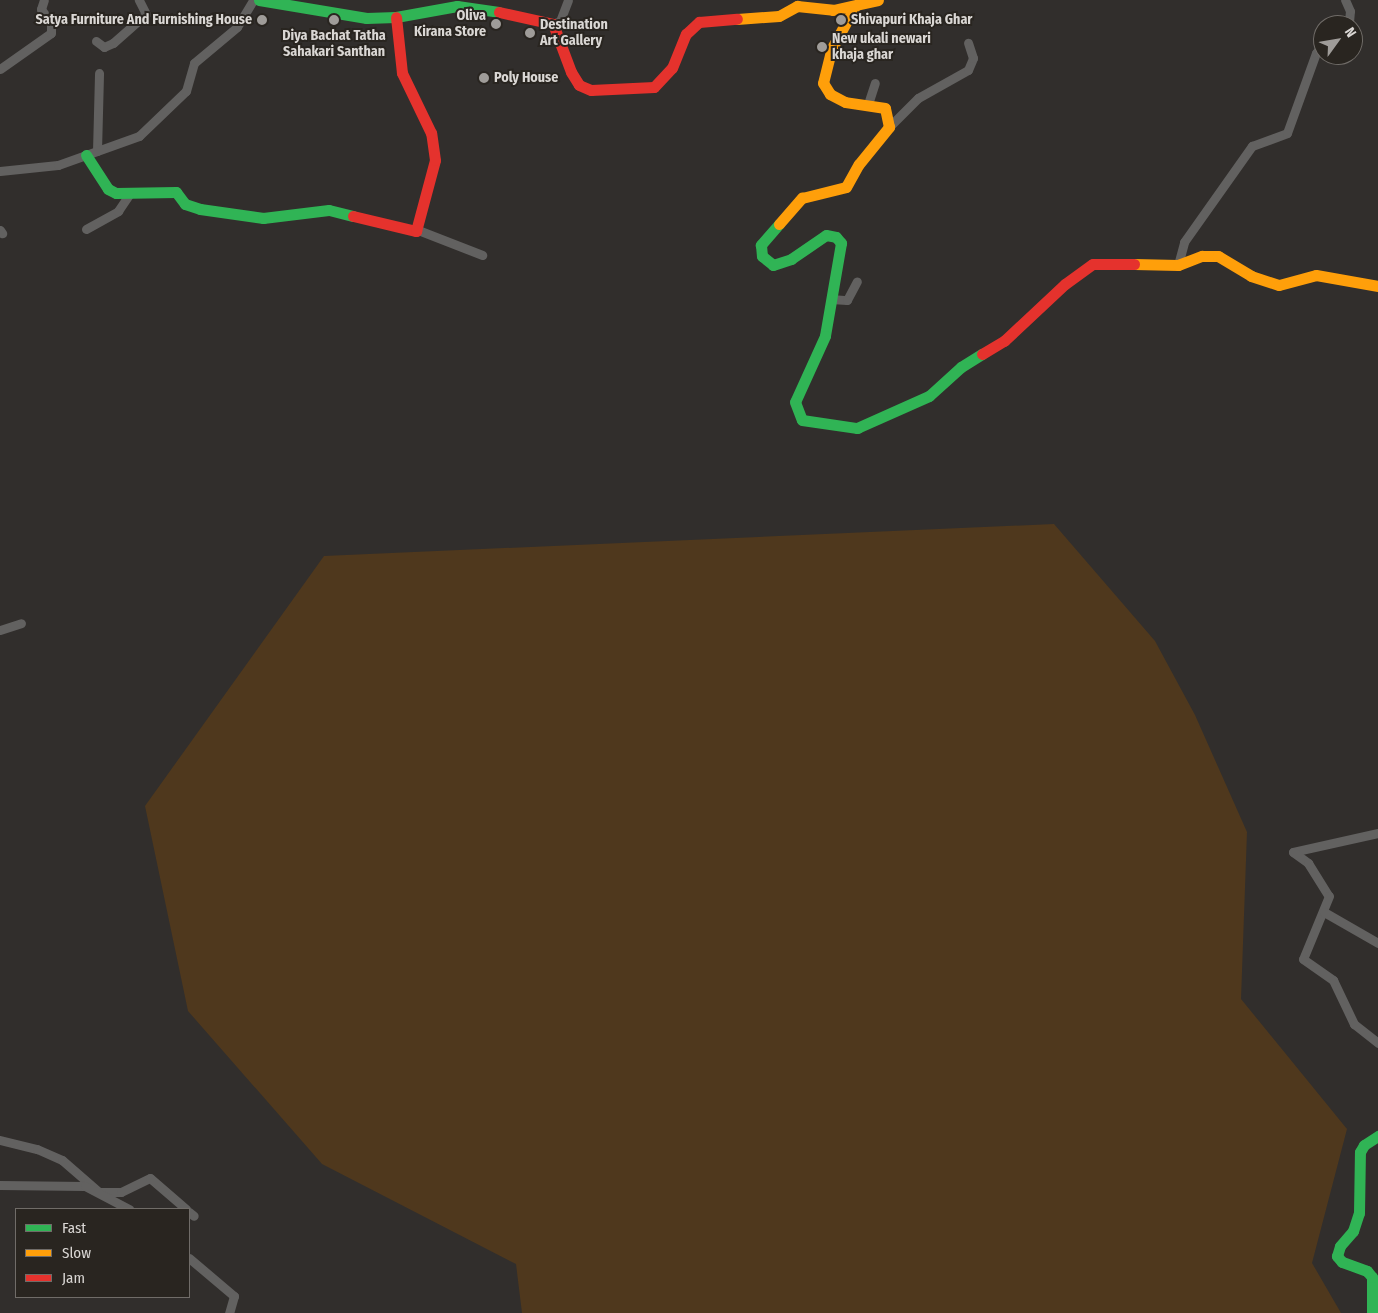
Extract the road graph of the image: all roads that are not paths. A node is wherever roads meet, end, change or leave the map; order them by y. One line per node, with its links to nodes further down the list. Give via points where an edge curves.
1 (44, 0): 16 (street, via 41,9 51,23 51,33)
2 (138, 0): 13 (street, via 146,14 113,43 104,47)
3 (253, 0): 21 (street, via 237,27 194,63 186,91 139,136)
4 (259, 0): 11 (street, via 366,18)
5 (568, 0): 12 (street, via 560,21)
6 (878, 0): 9 (street)
7 (1345, 0): 10 (street)
8 (817, 4): 9 (street); 12 (street, via 797,6 779,16 699,22 686,34 665,79 646,89 591,90 579,85)
9 (856, 6): 19 (street, via 832,48 823,83 830,94 845,102)
10 (1350, 15)
11 (396, 17): 12 (street, via 474,6); 25 (street, via 402,73 431,133 435,160)
12 (553, 24)
13 (96, 41)
14 (968, 43): 20 (street, via 974,58 968,70 918,98)
15 (1313, 61): 27 (street, via 1287,133 1252,146 1184,242)
16 (0, 68)
17 (99, 73): 21 (street)
18 (875, 83): 19 (street)
19 (868, 104): 20 (street, via 884,108 889,115)
20 (889, 127): 30 (street, via 859,164 846,187 802,198 761,245 762,256 773,265 791,259 826,235 836,237 841,243 840,263)
21 (92, 153): 22 (street, via 47,168); 23 (street, via 108,189 116,193)
22 (0, 171)
23 (130, 192): 24 (street, via 118,211); 25 (street, via 176,192 185,204 200,209 263,218 329,210 371,223)
24 (86, 229)
25 (418, 230): 26 (street)
26 (482, 255)
27 (1178, 265): 29 (street, via 1202,256 1218,256 1251,276 1279,285 1316,275); 30 (street, via 1094,264 1065,284 1004,341 961,367 929,396 858,428 802,420 795,402 825,336)
28 (857, 281): 30 (street, via 846,300)
29 (1378, 286)
30 (831, 299)
31 (21, 623): 32 (street)
32 (0, 630)
33 (1378, 833): 34 (street, via 1293,852 1308,863 1329,896)
34 (1324, 912): 35 (street); 36 (street, via 1303,959 1333,980 1354,1024)
35 (1378, 943)
36 (1378, 1043)
37 (1378, 1136): 45 (street, via 1364,1145 1360,1152 1359,1213 1353,1231 1340,1246 1337,1256 1342,1262 1367,1271 1372,1277)
38 (0, 1140): 40 (street, via 37,1149 62,1160)
39 (0, 1185): 40 (street, via 86,1186)
40 (100, 1192): 41 (street); 42 (street, via 121,1192 150,1178)
41 (127, 1208)
42 (185, 1208)
43 (190, 1259): 44 (street, via 234,1296)
44 (229, 1313)
45 (1372, 1313)

